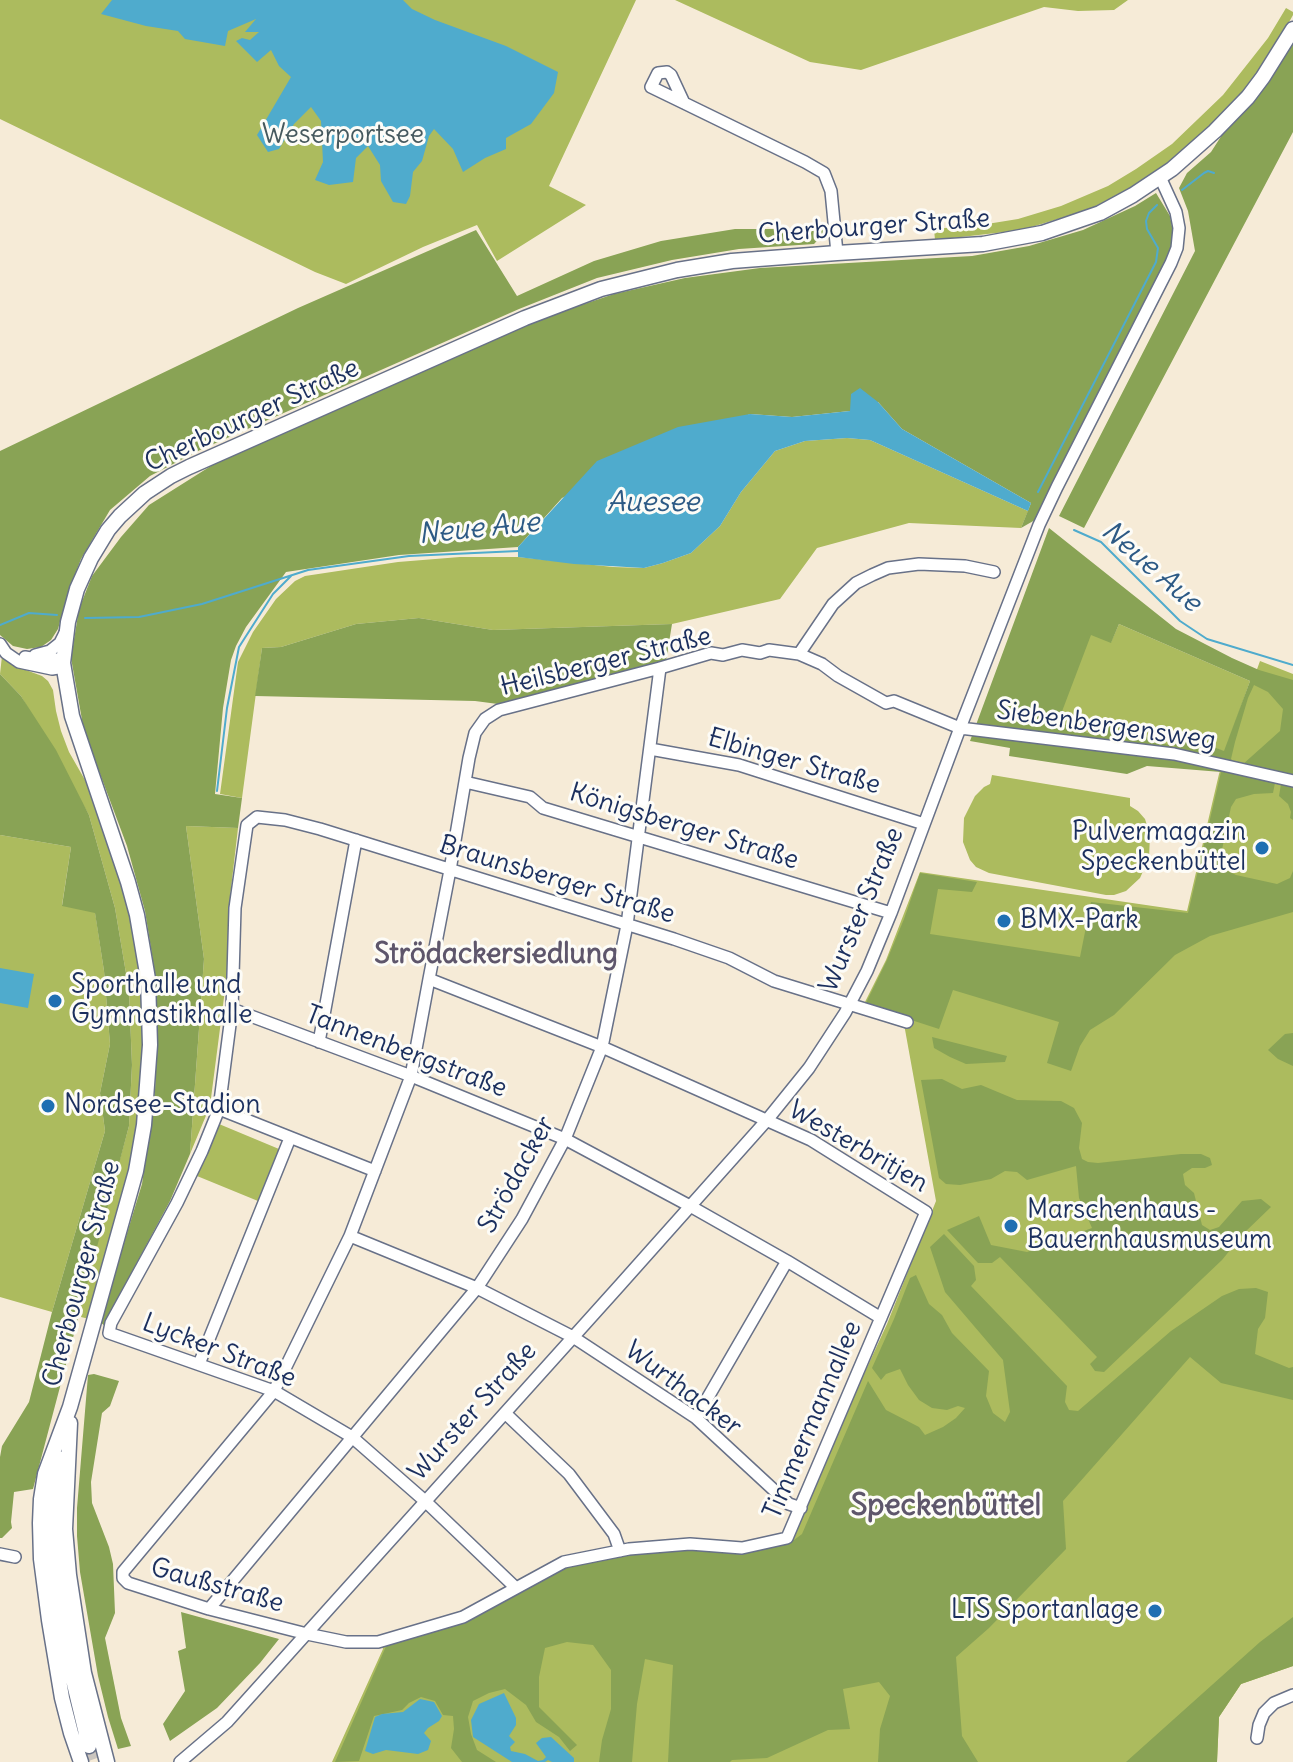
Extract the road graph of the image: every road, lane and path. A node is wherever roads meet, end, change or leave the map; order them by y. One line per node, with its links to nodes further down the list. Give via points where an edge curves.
1 (1293, 29): 3 (main road, via 1248,97)
2 (684, 103): 4 (street, via 824,173 831,191)
3 (1160, 177): 4 (main road, Cherbourger Straße, via 1100,213 1042,233 968,246); 13 (street, Wurster Straße, via 1176,212 1177,248 1053,494)
4 (837, 253): 6 (main road, Cherbourger Straße, via 732,261 601,289 537,312 189,467 145,493 108,530 80,581)
5 (994, 572): 7 (street, via 919,564 888,568 856,583 833,604)
6 (66, 629): 8 (street, via 50,651); 9 (main road, Cherbourger Straße)
7 (799, 654): 11 (street, Heilsberger Straße, via 711,653); 13 (street, Heilsberger Straße, via 886,703 894,701)
8 (21, 655): 9 (street); 10 (street, via 0,644 19,662)
9 (63, 663): 10 (street, via 52,669); 12 (main road, Cherbourger Straße)
10 (31, 665): 12 (street, via 59,679)
11 (660, 668): 14 (street, Strödacker); 16 (street, Heilsberger Straße, via 499,710 475,733)
12 (67, 696): 44 (main road, Cherbourger Straße, via 137,915 150,1028 136,1171)
13 (960, 728): 15 (street, Siebenbergensweg, via 1174,754); 17 (street, Wurster Straße)
14 (650, 749): 17 (street, Elbinger Straße, via 739,765); 18 (street, Strödacker)
15 (1293, 781)
16 (465, 782): 18 (street, Königsberger Straße, via 530,797 543,808); 20 (street)
17 (924, 824): 21 (street, Wurster Straße)
18 (639, 837): 21 (street, Königsberger Straße); 22 (street, Strödacker)
19 (356, 840): 20 (street, Braunsberger Straße); 25 (street, Braunsberger Straße, via 285,820 257,817 247,825 235,908); 27 (street)
20 (450, 870): 22 (street, Braunsberger Straße); 23 (street)
21 (891, 913): 24 (street, Wurster Straße)
22 (627, 925): 24 (street, Braunsberger Straße, via 729,958 774,981); 28 (street, Strödacker)
23 (429, 979): 28 (street, Westerbritjen); 29 (street)
24 (851, 1003): 26 (street); 31 (street, Wurster Straße)
25 (232, 1009): 27 (street, Tannenbergstraße); 30 (street)
26 (907, 1022)
27 (319, 1042): 29 (street, Tannenbergstraße)
28 (602, 1047): 31 (street, Westerbritjen); 33 (street, Strödacker)
29 (411, 1076): 33 (street, Tannenbergstraße); 34 (street)
30 (219, 1109): 32 (street); 42 (street, Lycker Straße, via 109,1333)
31 (767, 1120): 35 (street, Wurster Straße); 36 (street, Westerbritjen, via 811,1140)
32 (290, 1138): 34 (street); 42 (street)
33 (565, 1139): 35 (street, Tannenbergstraße); 39 (street, Strödacker)
34 (375, 1171): 37 (street)
35 (690, 1206): 38 (street, Tannenbergstraße); 41 (street, Wurster Straße)
36 (926, 1212): 40 (street, Timmermannallee)
37 (350, 1236): 39 (street, Wurthacker); 43 (street)
38 (787, 1261): 40 (street, Tannenbergstraße); 46 (street)
39 (477, 1288): 41 (street, Wurthacker); 47 (street, Strödacker)
40 (881, 1318): 49 (street, Timmermannallee)
41 (573, 1337): 45 (street, Wurster Straße); 46 (street, Wurthacker)
42 (199, 1364): 43 (street, Lycker Straße)
43 (274, 1391): 47 (street, Lycker Straße); 54 (street, Gaußstraße, via 123,1572 128,1583)
44 (70, 1407): 58 (main road, via 56,1471 52,1542 71,1671); 60 (main road, Cherbourger Straße, via 45,1474 41,1559 62,1698); 61 (main road, Cherbourger Straße, via 65,1529 69,1575 84,1673)
45 (505, 1413): 48 (street, Wurster Straße); 50 (street, via 569,1474 614,1534)
46 (696, 1418): 49 (street, Wurthacker, via 789,1504)
47 (352, 1437): 48 (street, Lycker Straße); 54 (street, Strödacker)
48 (425, 1501): 53 (street, Lycker Straße); 55 (street, Wurster Straße)
49 (801, 1508): 50 (street, Timmermannallee, via 787,1538 742,1548 690,1544)
50 (620, 1551): 53 (street, Timmermannallee, via 564,1562)
51 (0, 1554): 52 (street)
52 (15, 1557)
53 (516, 1588): 55 (street, Timmermannallee, via 463,1617 386,1641 346,1642)
54 (209, 1609): 55 (street, Gaußstraße)
55 (307, 1634): 59 (street, Wurster Straße)
56 (1293, 1695): 57 (street, via 1264,1713)
57 (1257, 1738)
58 (89, 1746)
59 (185, 1761)
60 (81, 1762)
61 (107, 1762)

